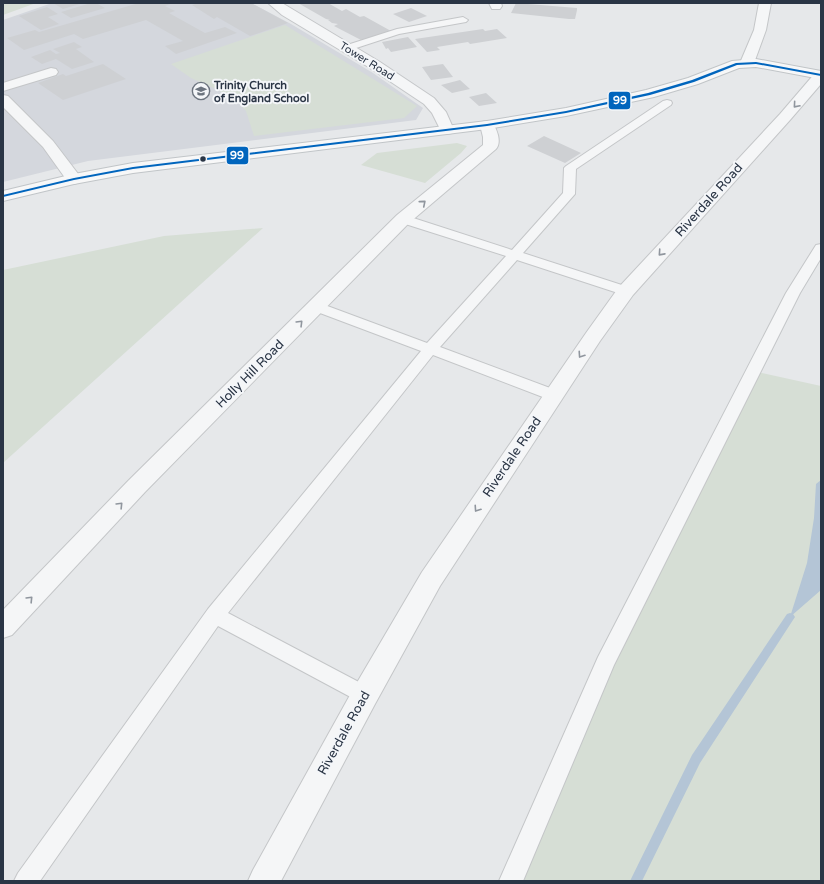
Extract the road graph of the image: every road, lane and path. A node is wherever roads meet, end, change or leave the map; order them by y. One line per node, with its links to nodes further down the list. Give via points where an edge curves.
1 (274, 3): 4 (street, Tower Road)
2 (765, 3): 5 (street, via 760,30)
3 (463, 20): 4 (lane, via 397,32)
4 (347, 48): 12 (street, Tower Road, via 429,101 439,112)
5 (746, 63): 7 (main road, via 775,65); 11 (main road, via 649,94 566,112)
6 (50, 72): 8 (street)
7 (817, 85): 18 (street, Riverdale Road, one-way to 18)
8 (3, 87)
9 (3, 99): 13 (street, via 57,156)
10 (667, 104): 17 (lane, via 570,168 569,194)
11 (487, 125): 12 (main road); 15 (street, Holly Hill Road, one-way to 11, via 491,146)
12 (447, 130): 13 (main road, via 133,168)
13 (74, 179): 14 (main road)
14 (3, 196)
15 (404, 220): 17 (lane); 19 (street, Holly Hill Road)
16 (821, 248): 27 (lane, via 792,293 605,663)
17 (515, 254): 18 (lane); 20 (lane)
18 (626, 291): 21 (street, Riverdale Road, one-way to 21)
19 (317, 306): 20 (lane); 23 (street, Holly Hill Road, one-way to 19, via 137,486)
20 (430, 349): 21 (lane); 22 (lane)
21 (553, 395): 24 (street, Riverdale Road, one-way to 24, via 431,579)
22 (216, 615): 24 (lane); 25 (lane)
23 (3, 627)
24 (365, 695): 26 (street, Riverdale Road)
25 (26, 881)
26 (264, 881)
27 (511, 881)

